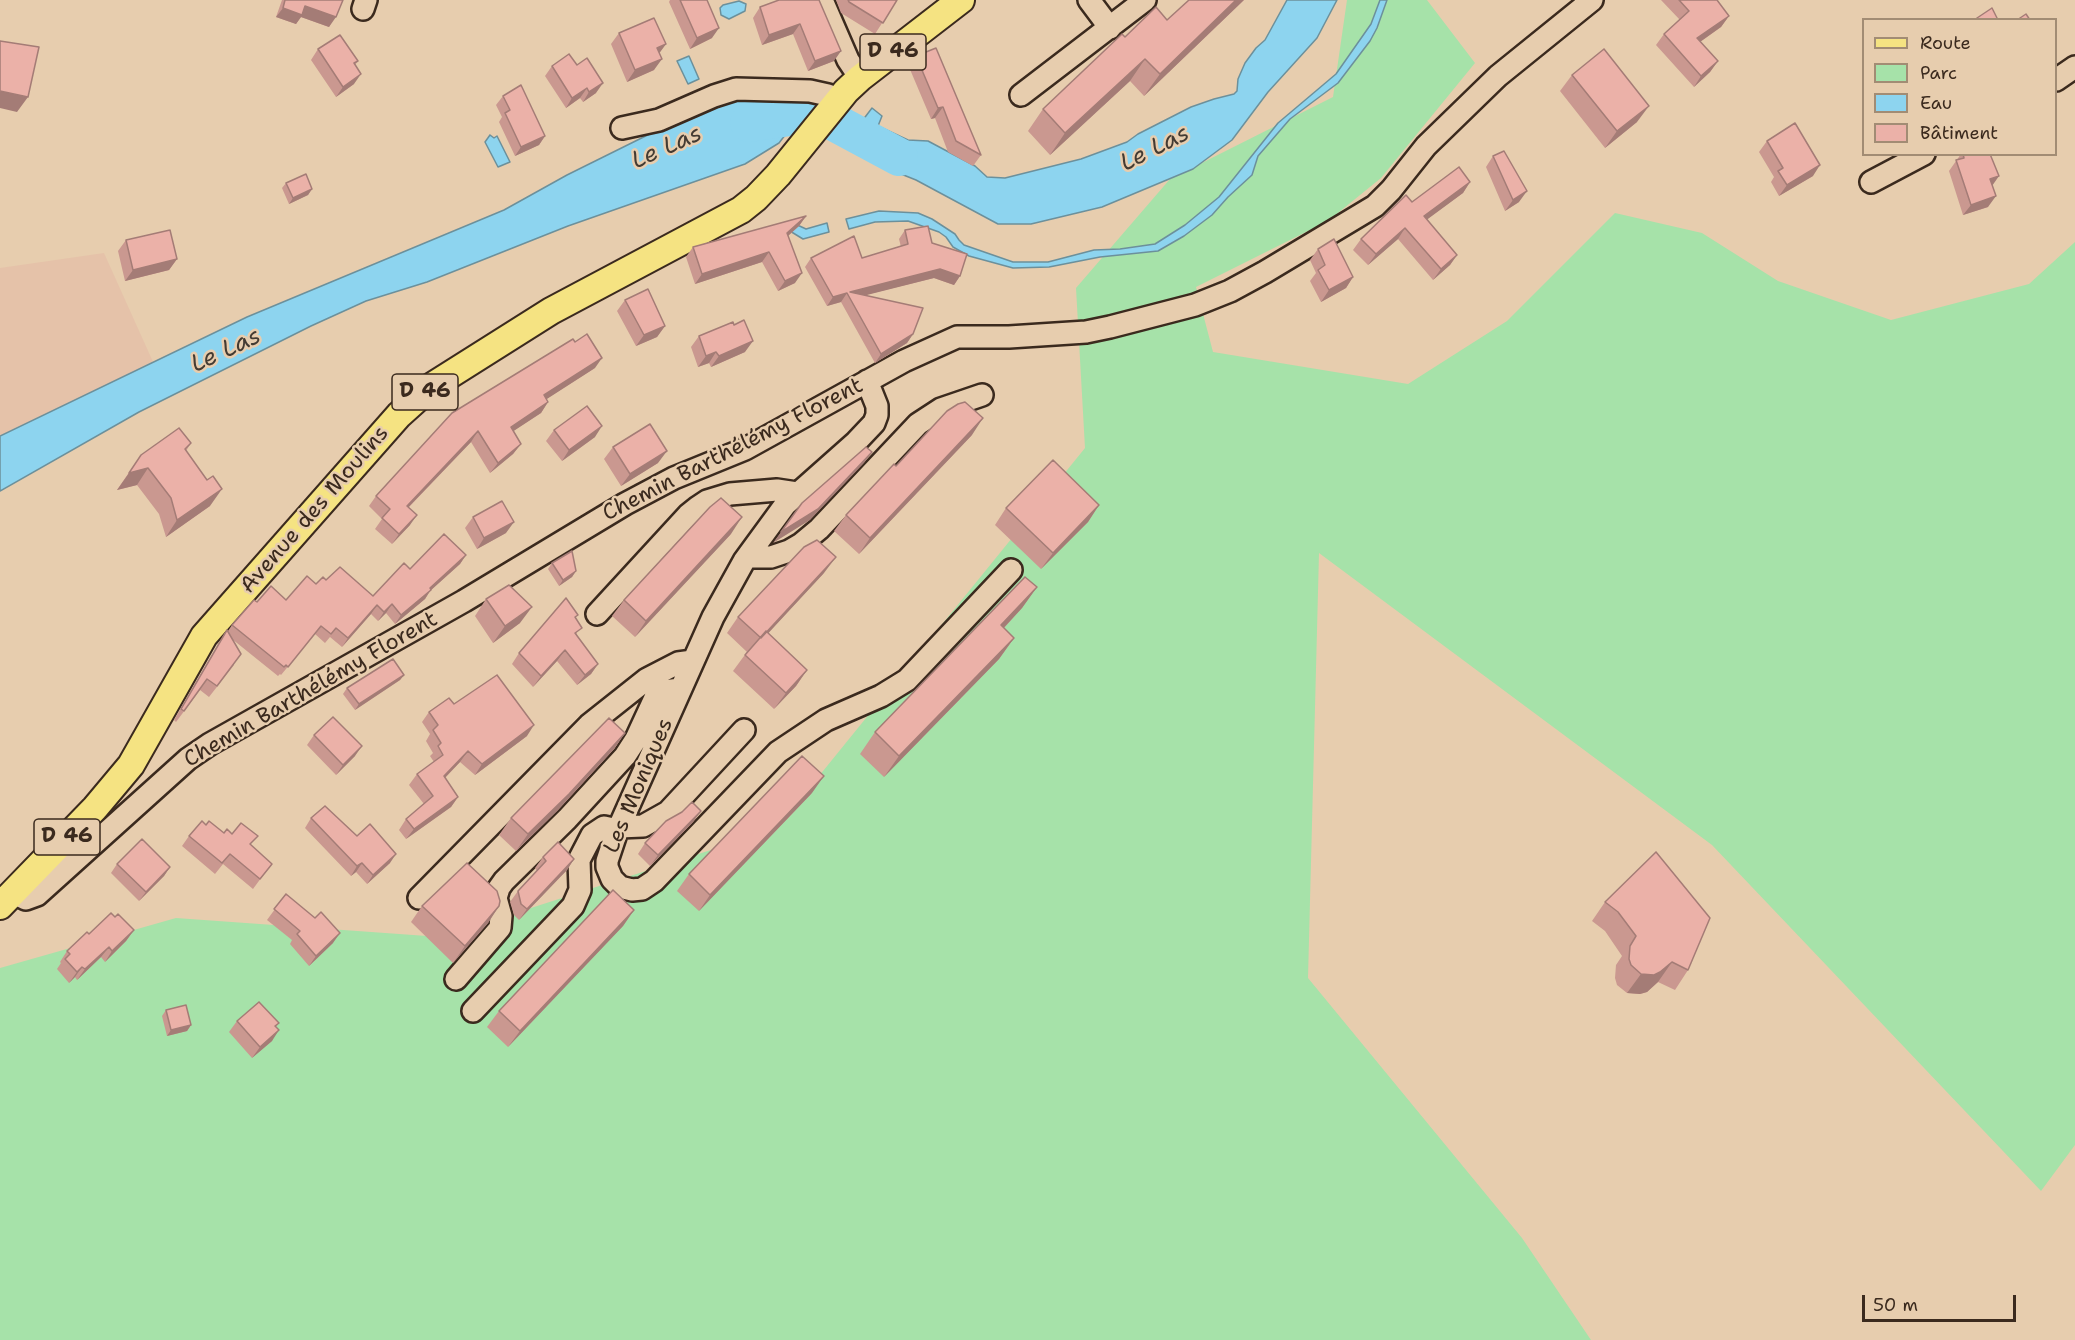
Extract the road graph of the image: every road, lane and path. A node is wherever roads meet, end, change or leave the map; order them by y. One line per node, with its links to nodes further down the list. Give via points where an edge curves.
1 (822, 0): 8 (street)
2 (961, 0): 8 (main road, Avenue des Moulins / D 46)
3 (1089, 0): 6 (street)
4 (1145, 0): 6 (street)
5 (1592, 0): 15 (street, Chemin Barthélémy Florent, via 1498,76 1426,146 1375,206 1245,283 1195,305 1097,330 957,337)
6 (1110, 27): 10 (street)
7 (2075, 67): 9 (street)
8 (860, 78): 11 (main road, Avenue des Moulins / D 46)
9 (2057, 79)
10 (1021, 95)
11 (828, 112): 12 (street, via 822,93 736,89 659,120); 26 (main road, Avenue des Moulins / D 46, via 778,175 741,210 551,311 429,388 399,415 204,636 131,765)
12 (622, 128)
13 (1920, 156): 14 (street)
14 (1871, 182)
15 (867, 381): 17 (street, Les Moniques, via 877,406 874,423); 26 (street, Chemin Barthélémy Florent, via 745,449 674,478 625,504 464,601 198,751 37,895)
16 (982, 395): 18 (street, via 923,420 801,544 771,557)
17 (797, 493): 18 (street, Les Moniques); 20 (street, via 749,491 707,501 688,514)
18 (747, 556): 21 (street, Les Moniques)
19 (1011, 570): 24 (street, Les Moniques, via 908,680 826,720 789,743 684,852 642,889 620,887 609,873 607,861)
20 (597, 614)
21 (693, 661): 22 (street, Les Moniques); 25 (street, via 678,663 647,679 597,717)
22 (680, 689): 24 (street, Les Moniques); 27 (street, via 665,691 655,698 625,756 504,881 496,898 500,928)
23 (744, 730): 24 (street, via 668,812 643,826)
24 (618, 829): 28 (street, via 604,827 592,835 579,860 580,890 573,906)
25 (419, 898)
26 (7, 900)
27 (456, 979)
28 (473, 1011)

